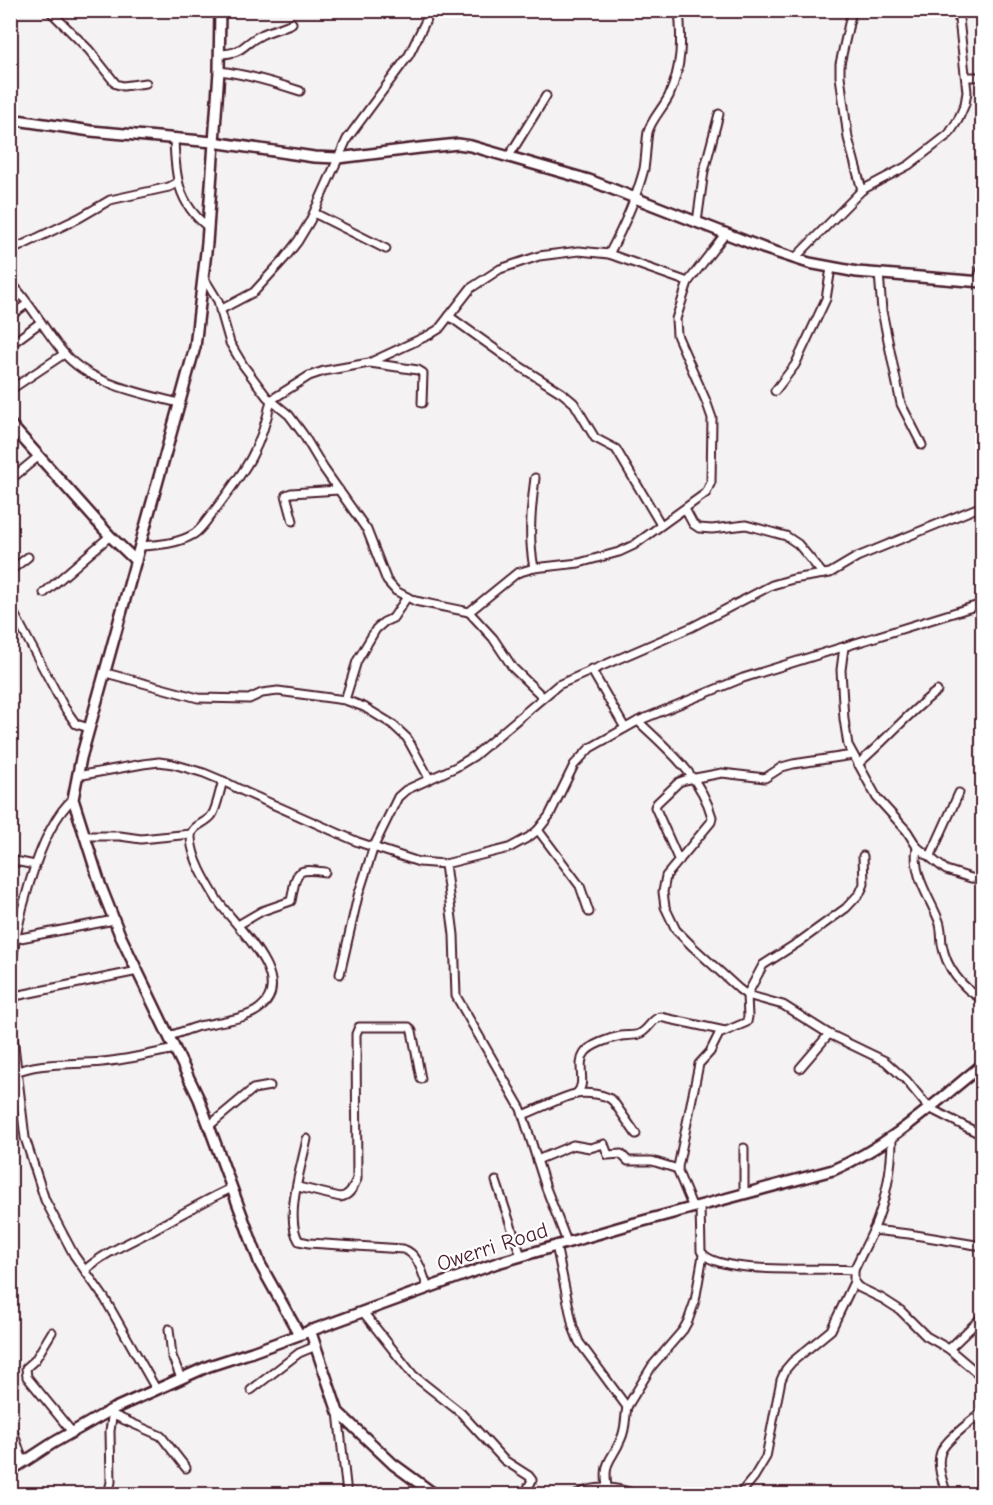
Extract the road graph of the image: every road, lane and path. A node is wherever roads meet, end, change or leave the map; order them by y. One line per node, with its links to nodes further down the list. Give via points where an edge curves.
1 (49, 10): 12 (street, via 116,84)
2 (220, 10): 8 (main road)
3 (431, 10): 20 (street, via 409,55 352,130)
4 (680, 10): 23 (street, via 680,62 668,97 650,128)
5 (852, 10): 22 (street, via 840,76 848,138)
6 (958, 10): 10 (street)
7 (292, 23): 8 (street, via 259,35 239,51)
8 (219, 54): 9 (main road)
9 (219, 71): 13 (street); 18 (main road)
10 (967, 77): 11 (street); 22 (street, via 965,104 949,134 909,165)
11 (982, 77)
12 (146, 83)
13 (300, 91)
14 (546, 96): 19 (street)
15 (719, 114): 25 (street, via 704,171)
16 (10, 119): 17 (main road)
17 (174, 138): 18 (main road); 21 (street)
18 (213, 142): 20 (main road); 26 (main road)
19 (509, 156): 20 (main road, via 458,144); 23 (main road)
20 (338, 158): 24 (street)
21 (177, 183): 26 (street, via 197,219); 29 (street, via 110,200)
22 (862, 190): 31 (street)
23 (635, 198): 25 (main road); 30 (street)
24 (314, 213): 28 (street); 40 (street, via 291,250 262,285)
25 (697, 222): 27 (main road)
26 (208, 227): 35 (main road)
27 (726, 234): 31 (main road); 38 (street)
28 (386, 249)
29 (10, 251)
30 (609, 254): 38 (street); 42 (street, via 579,251 539,256 501,269 471,288)
31 (795, 258): 32 (main road)
32 (831, 268): 34 (main road); 48 (street, via 826,299 795,365)
33 (982, 268): 36 (street)
34 (879, 273): 36 (main road); 53 (street, via 882,311 901,404)
35 (204, 278): 40 (street); 50 (main road, via 195,347)
36 (980, 281)
37 (10, 282): 39 (street)
38 (688, 282): 59 (street, via 676,319 677,334 706,401 712,428 709,488)
39 (27, 304): 41 (street); 43 (street)
40 (220, 310): 49 (street, via 230,343 259,389)
41 (10, 316)
42 (449, 316): 46 (street, via 429,335); 61 (street, via 574,403 595,438 615,449)
43 (41, 322): 44 (street); 45 (street)
44 (10, 345)
45 (64, 354): 47 (street); 50 (street, via 98,377)
46 (369, 363): 49 (street, via 309,376); 51 (street, via 423,373)
47 (10, 390)
48 (775, 391)
49 (271, 400): 57 (street, via 295,421); 63 (street, via 258,447 199,530 160,545)
50 (179, 403): 63 (main road)
51 (422, 403)
52 (10, 423): 54 (main road)
53 (922, 445)
54 (39, 456): 56 (street); 62 (main road)
55 (535, 478): 66 (street, via 530,517)
56 (10, 480)
57 (339, 490): 60 (street, via 286,495); 70 (street, via 367,530 387,581)
58 (982, 506): 68 (street)
59 (685, 509): 61 (street); 68 (street, via 693,525 699,528 746,525 786,536 798,544)
60 (293, 521)
61 (661, 525): 66 (street, via 619,552 567,565)
62 (110, 536): 65 (main road); 69 (street)
63 (140, 546): 65 (main road)
64 (28, 557): 67 (street)
65 (136, 561): 76 (main road)
66 (534, 568): 73 (street, via 511,576)
67 (10, 571)
68 (823, 574): 75 (street, via 772,585 692,627)
69 (44, 593)
70 (408, 597): 73 (street); 79 (street, via 393,618 376,629 357,661)
71 (982, 604): 74 (street)
72 (10, 606): 81 (street, via 68,713 76,724)
73 (469, 612): 78 (street, via 513,668)
74 (844, 647): 80 (street, via 743,678); 83 (street, via 844,719)
75 (591, 669): 78 (street); 82 (street)
76 (106, 673): 79 (street, via 198,698 249,699 278,692); 81 (main road)
77 (938, 691): 84 (street)
78 (543, 697): 86 (street, via 474,756)
79 (345, 700): 86 (street, via 364,706 392,724 407,738)
80 (638, 722): 82 (street); 87 (street)
81 (89, 728): 85 (main road)
82 (625, 728): 91 (street, via 590,748 574,765)
83 (853, 755): 84 (street); 87 (street, via 793,764 765,778 722,772)
84 (858, 764): 95 (street, via 881,804)
85 (77, 776): 88 (street, via 159,762); 90 (main road)
86 (429, 778): 94 (street, via 398,797)
87 (694, 778): 99 (street, via 710,810 711,822); 99 (street, via 679,782 655,807)
88 (223, 781): 92 (street, via 212,815); 94 (street, via 337,834)
89 (959, 793): 97 (street)
90 (73, 799): 93 (main road); 101 (street, via 56,820)
91 (538, 830): 100 (street, via 509,848); 104 (street, via 580,886)
92 (191, 834): 93 (street, via 141,839); 106 (street, via 203,872 219,902)
93 (84, 836): 105 (main road)
94 (374, 846): 100 (street, via 419,862); 109 (street)
95 (917, 847): 97 (street); 113 (street, via 915,862 939,921 949,967)
96 (863, 856): 111 (street, via 864,884 860,893 846,908 763,964)
97 (930, 857): 103 (street, via 946,870)
98 (10, 860): 101 (street)
99 (679, 861): 111 (street, via 664,884 665,907 676,930)
100 (445, 864): 126 (street, via 454,935 456,996)
101 (35, 865): 107 (street)
102 (325, 872): 106 (street, via 300,870 291,901 262,910)
103 (982, 879)
104 (589, 912)
105 (114, 920): 107 (street); 108 (main road)
106 (238, 925): 117 (street, via 259,952 271,977 269,999 260,1010)
107 (14, 939): 110 (street)
108 (138, 971): 112 (street); 117 (main road)
109 (340, 974)
110 (10, 979)
111 (747, 994): 115 (street, via 747,1022); 116 (street, via 783,1005)
112 (10, 997)
113 (982, 999)
114 (10, 1011): 121 (street)
115 (725, 1031): 124 (street, via 655,1018 639,1034 619,1036 584,1053 581,1086); 134 (street, via 699,1064)
116 (829, 1034): 120 (street); 125 (street, via 885,1061)
117 (169, 1036): 118 (main road)
118 (175, 1049): 121 (street, via 126,1060 56,1063); 127 (main road)
119 (982, 1065): 125 (main road, Owerri Road)
120 (800, 1068)
121 (14, 1072): 146 (street, via 25,1138 45,1200)
122 (422, 1079): 136 (street, via 409,1027 359,1027 357,1179 345,1197)
123 (270, 1086): 127 (street, via 253,1089)
124 (576, 1094): 126 (street); 128 (street, via 608,1097)
125 (929, 1108): 129 (street); 130 (main road, Owerri Road)
126 (523, 1115): 133 (street)
127 (210, 1125): 137 (main road)
128 (636, 1134)
129 (982, 1135)
130 (892, 1138): 138 (main road, Owerri Road, via 833,1170); 140 (street, via 890,1169)
131 (307, 1139): 136 (street)
132 (744, 1148): 138 (street)
133 (537, 1160): 134 (street, via 573,1145 590,1148 604,1144 608,1155 621,1154 628,1161 659,1162); 141 (street)
134 (678, 1169): 139 (street)
135 (496, 1181): 145 (street)
136 (298, 1187): 149 (street, via 293,1210 299,1241 410,1251)
137 (232, 1188): 146 (street, via 106,1254); 155 (main road, via 260,1264)
138 (744, 1194): 139 (main road, Owerri Road)
139 (696, 1207): 141 (main road, Owerri Road); 144 (street)
140 (873, 1230): 143 (street); 147 (street)
141 (567, 1242): 142 (main road, Owerri Road)
142 (556, 1245): 145 (main road, Owerri Road); 162 (street, via 579,1342)
143 (982, 1246)
144 (703, 1255): 147 (street, via 747,1268); 162 (street, via 688,1321 652,1366)
145 (521, 1256): 149 (main road, Owerri Road)
146 (85, 1270): 160 (street)
147 (854, 1270): 148 (street)
148 (854, 1282): 157 (street, via 900,1310 926,1336); 178 (street, via 831,1330 786,1369 766,1457)
149 (428, 1288): 150 (main road, Owerri Road)
150 (363, 1312): 153 (main road, Owerri Road); 175 (street, via 414,1375 461,1413 504,1460 529,1476 532,1480)
151 (982, 1317): 157 (street)
152 (169, 1329): 159 (street, via 172,1356)
153 (310, 1330): 155 (main road, Owerri Road); 156 (main road)
154 (52, 1332): 167 (street, via 26,1372)
155 (299, 1334): 159 (main road, Owerri Road)
156 (316, 1346): 161 (street, via 299,1353); 164 (main road)
157 (949, 1349): 158 (street)
158 (982, 1377)
159 (181, 1378): 160 (main road, Owerri Road)
160 (156, 1389): 163 (main road, Owerri Road)
161 (251, 1390)
162 (627, 1407): 171 (street, via 624,1433 607,1463)
163 (113, 1412): 167 (main road, Owerri Road); 169 (street, via 161,1436); 172 (street)
164 (338, 1412): 173 (street); 174 (main road, via 393,1464)
165 (982, 1412): 179 (street, via 940,1453 940,1472)
166 (10, 1422): 168 (street)
167 (72, 1432): 168 (main road, Owerri Road)
168 (23, 1461): 170 (main road, Owerri Road)
169 (186, 1468)
170 (10, 1471)
171 (607, 1487): 176 (street); 177 (street)
172 (108, 1494)
173 (347, 1494)
174 (434, 1494)
175 (525, 1494)
176 (578, 1494)
177 (637, 1494)
178 (740, 1494)
179 (947, 1494)

